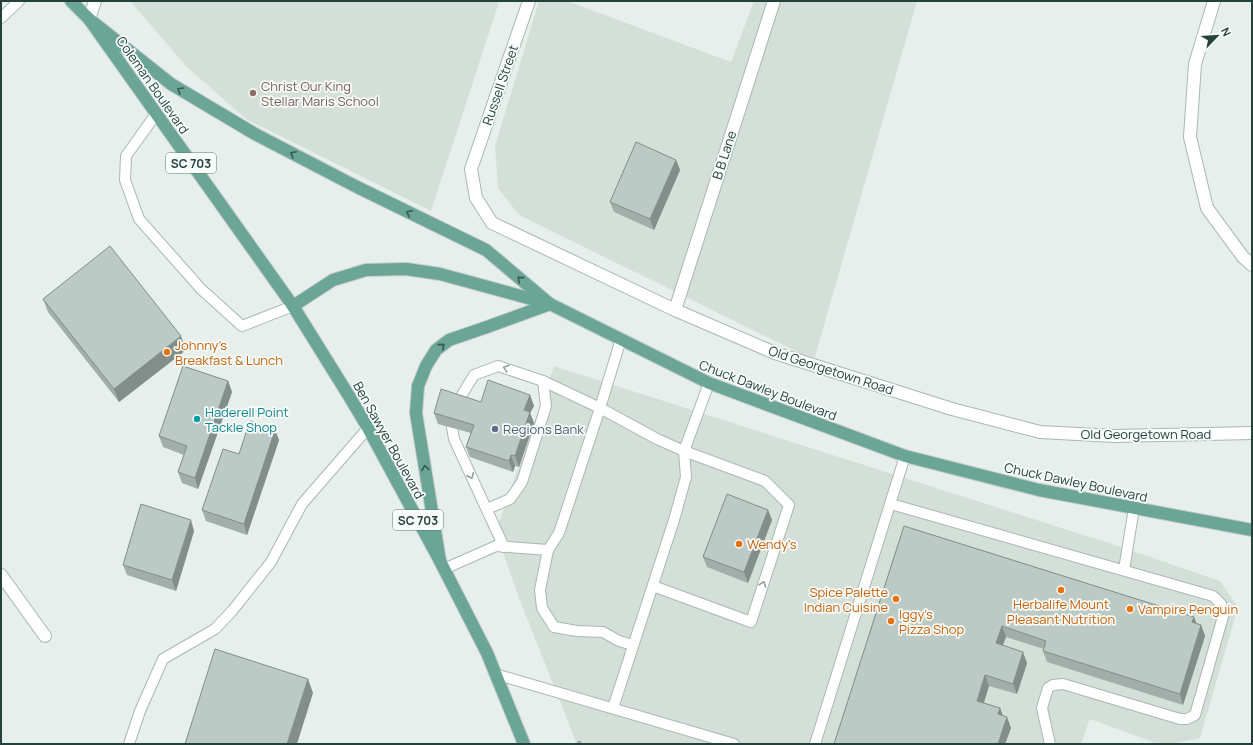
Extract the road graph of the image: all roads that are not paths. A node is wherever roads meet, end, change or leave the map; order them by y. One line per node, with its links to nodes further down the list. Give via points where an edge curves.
1 (20, 1): 7 (lane)
2 (71, 1): 8 (main road, Coleman Boulevard / SC 703)
3 (96, 1): 8 (street)
4 (529, 1): 10 (street, Russell Street)
5 (774, 1): 14 (street, B B Lane)
6 (1214, 1): 11 (street, via 1195,64 1190,137 1206,208 1242,257)
7 (1, 18)
8 (89, 19): 9 (main road, Coleman Boulevard / SC 703); 12 (main road, one-way to 8, via 486,250 255,134 171,84)
9 (156, 114): 13 (main road, Coleman Boulevard / SC 703); 13 (lane, via 126,156 125,180 139,219 201,289 242,326)
10 (471, 169): 14 (street, Old Georgetown Road, via 476,198 492,223)
11 (1252, 265)
12 (550, 304): 13 (main road, Chuck Dawley Boulevard, via 440,274 406,269 366,270 333,280); 15 (main road, Chuck Dawley Boulevard); 31 (main road, one-way to 12, via 416,413 418,386 426,366 436,350 449,340)
13 (293, 306): 21 (main road, Ben Sawyer Boulevard / SC 703)
14 (674, 310): 22 (street, Old Georgetown Road, via 775,353 952,409 1040,432 1115,436)
15 (621, 340): 17 (main road, Chuck Dawley Boulevard); 19 (lane)
16 (543, 381): 18 (lane, one-way to 18, via 498,366 474,375); 19 (lane); 27 (lane, via 546,406 522,482 510,499)
17 (709, 384): 23 (lane); 24 (main road, Chuck Dawley Boulevard)
18 (457, 403)
19 (600, 408): 23 (lane); 30 (lane, via 559,534)
20 (452, 427): 27 (lane, one-way to 27, via 454,439)
21 (368, 428): 31 (main road, Ben Sawyer Boulevard / SC 703); 39 (lane, via 302,504 271,562 232,611 215,629 163,659)
22 (1252, 433)
23 (684, 451): 34 (lane, via 686,477); 34 (lane, one-way to 23, via 751,622 789,505 765,482)
24 (905, 456): 25 (lane); 26 (main road, Chuck Dawley Boulevard, via 1039,490)
25 (891, 504): 32 (lane); 42 (lane)
26 (1134, 508): 28 (main road, Chuck Dawley Boulevard); 32 (lane)
27 (487, 509): 29 (lane)
28 (1252, 530)
29 (504, 547): 30 (lane); 31 (lane, via 496,546)
30 (548, 550): 36 (lane, via 540,590 542,608 554,627 603,632)
31 (442, 565): 37 (main road, Ben Sawyer Boulevard / SC 703)
32 (1124, 570): 43 (lane, via 1213,596 1221,604 1224,613 1195,715 1188,719 1180,719 1063,684 1053,685 1048,688 1042,708)
33 (1, 575): 35 (street)
34 (653, 586): 36 (lane)
35 (45, 636)
36 (633, 645): 38 (lane)
37 (495, 674): 38 (lane); 40 (main road, Ben Sawyer Boulevard / SC 703)
38 (613, 708): 41 (lane)
39 (129, 744)
40 (524, 744)
41 (734, 744)
42 (815, 744)
43 (1050, 744)

